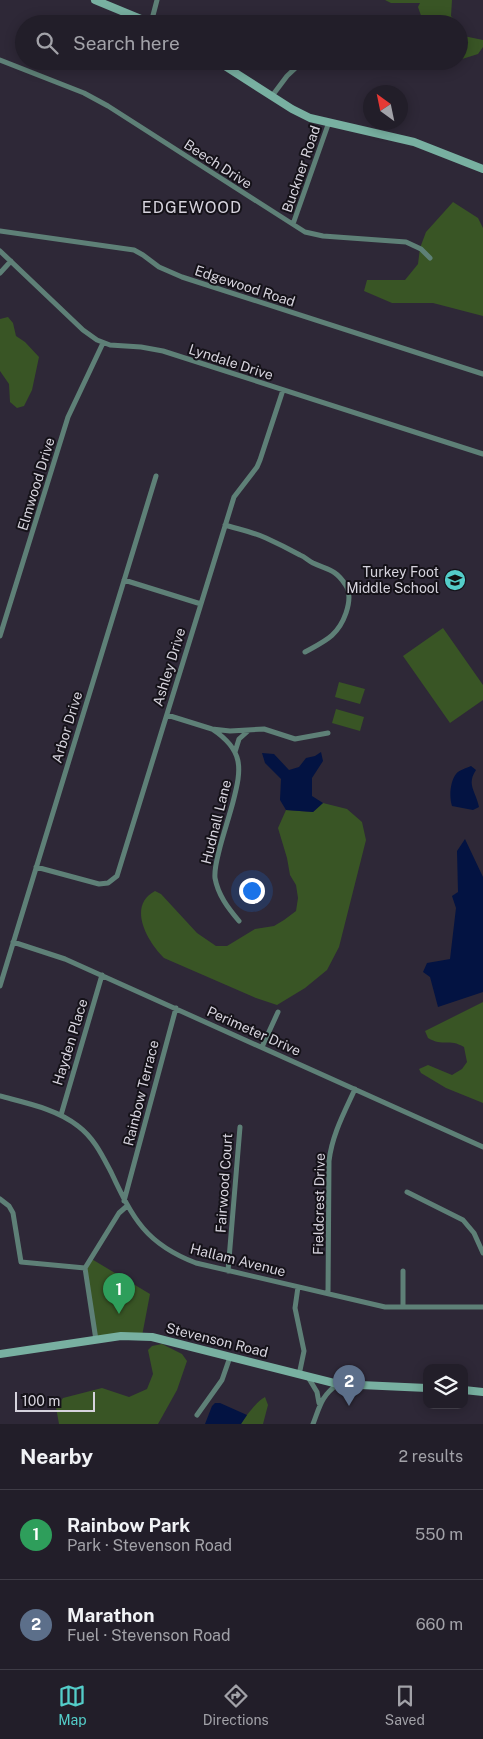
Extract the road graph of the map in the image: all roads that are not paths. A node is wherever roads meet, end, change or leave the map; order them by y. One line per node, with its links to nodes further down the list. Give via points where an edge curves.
1 (95, 0): 3 (main road)
2 (157, 0): 4 (street)
3 (132, 15)
4 (154, 15)
5 (0, 60): 6 (street, Beech Drive)
6 (15, 66)
7 (25, 70): 13 (street, Beech Drive, via 108,106)
8 (232, 70): 10 (main road)
9 (293, 70): 10 (street)
10 (272, 96): 11 (main road, via 300,114)
11 (329, 122): 12 (main road, via 420,144); 13 (street, Buckner Road)
12 (483, 170)
13 (293, 224): 16 (street, Beech Drive, via 308,233 406,242)
14 (0, 231): 20 (street, Edgewood Road, via 134,250 159,267 182,277)
15 (0, 250): 17 (street, Lyndale Drive)
16 (430, 258)
17 (11, 261): 18 (street); 19 (street, Lyndale Drive, via 83,330)
18 (0, 273)
19 (103, 343): 21 (street, Lyndale Drive, via 153,348); 27 (street, Elmwood Drive, via 68,417)
20 (483, 374)
21 (282, 390): 22 (street, Lyndale Drive); 24 (street, Ashley Drive, via 260,460 236,492)
22 (483, 454)
23 (156, 476): 25 (street, Arbor Drive)
24 (225, 525): 26 (street, Ashley Drive); 28 (street, via 265,537 325,566 344,583 349,592 345,617 328,640)
25 (124, 580): 26 (street); 34 (street, Arbor Drive)
26 (201, 604): 29 (street, Ashley Drive)
27 (0, 636)
28 (305, 652)
29 (167, 715): 30 (street); 34 (street, Ashley Drive, via 115,879 108,884 99,884)
30 (212, 729): 31 (street); 33 (street, via 228,741)
31 (248, 730): 32 (street, via 268,729 295,739); 33 (street, via 239,739)
32 (328, 733)
33 (235, 752): 35 (street, Hudnall Lane, via 239,782 215,871 224,902)
34 (36, 867): 36 (street, Arbor Drive)
35 (239, 921)
36 (13, 942): 37 (street, Perimeter Drive); 38 (street, Arbor Drive)
37 (102, 975): 39 (street, Perimeter Drive); 44 (street, Hayden Place)
38 (0, 986)
39 (176, 1008): 41 (street, Perimeter Drive); 47 (street, Rainbow Terrace)
40 (278, 1012): 41 (street)
41 (262, 1047): 42 (street, Perimeter Drive)
42 (355, 1089): 46 (street, Perimeter Drive); 57 (street, Fieldcrest Drive, via 334,1134 329,1161)
43 (0, 1096): 44 (street, Hallam Avenue)
44 (60, 1115): 48 (street, Hallam Avenue, via 91,1138)
45 (240, 1127): 54 (street, Fairwood Court)
46 (483, 1147)
47 (129, 1183): 48 (street); 51 (street, Rainbow Terrace)
48 (116, 1184): 51 (street, Hallam Avenue)
49 (407, 1192): 52 (street, via 463,1220 474,1233)
50 (0, 1199): 53 (street, via 13,1213 21,1262)
51 (126, 1203): 53 (street, Rainbow Terrace); 54 (street, Hallam Avenue, via 144,1231 171,1253)
52 (483, 1253)
53 (84, 1268): 60 (street)
54 (228, 1271): 56 (street, Hallam Avenue)
55 (403, 1271): 58 (street)
56 (298, 1287): 57 (street, Hallam Avenue); 63 (street, via 294,1308 304,1351)
57 (328, 1294): 58 (street, Hallam Avenue, via 385,1307)
58 (403, 1307): 59 (street, Hallam Avenue)
59 (483, 1307)
60 (96, 1340): 61 (main road, Stevenson Road); 62 (main road, Stevenson Road, via 152,1336)
61 (0, 1354)
62 (230, 1357): 63 (main road, Stevenson Road); 70 (street, via 222,1380)
63 (299, 1375): 64 (main road, Stevenson Road)
64 (308, 1377): 65 (main road, Stevenson Road); 69 (street, via 317,1392)
65 (338, 1384): 66 (main road, Stevenson Road); 69 (street)
66 (423, 1388)
67 (468, 1390): 68 (main road)
68 (483, 1392)
69 (319, 1404): 71 (street)
70 (197, 1415)
71 (314, 1424)

